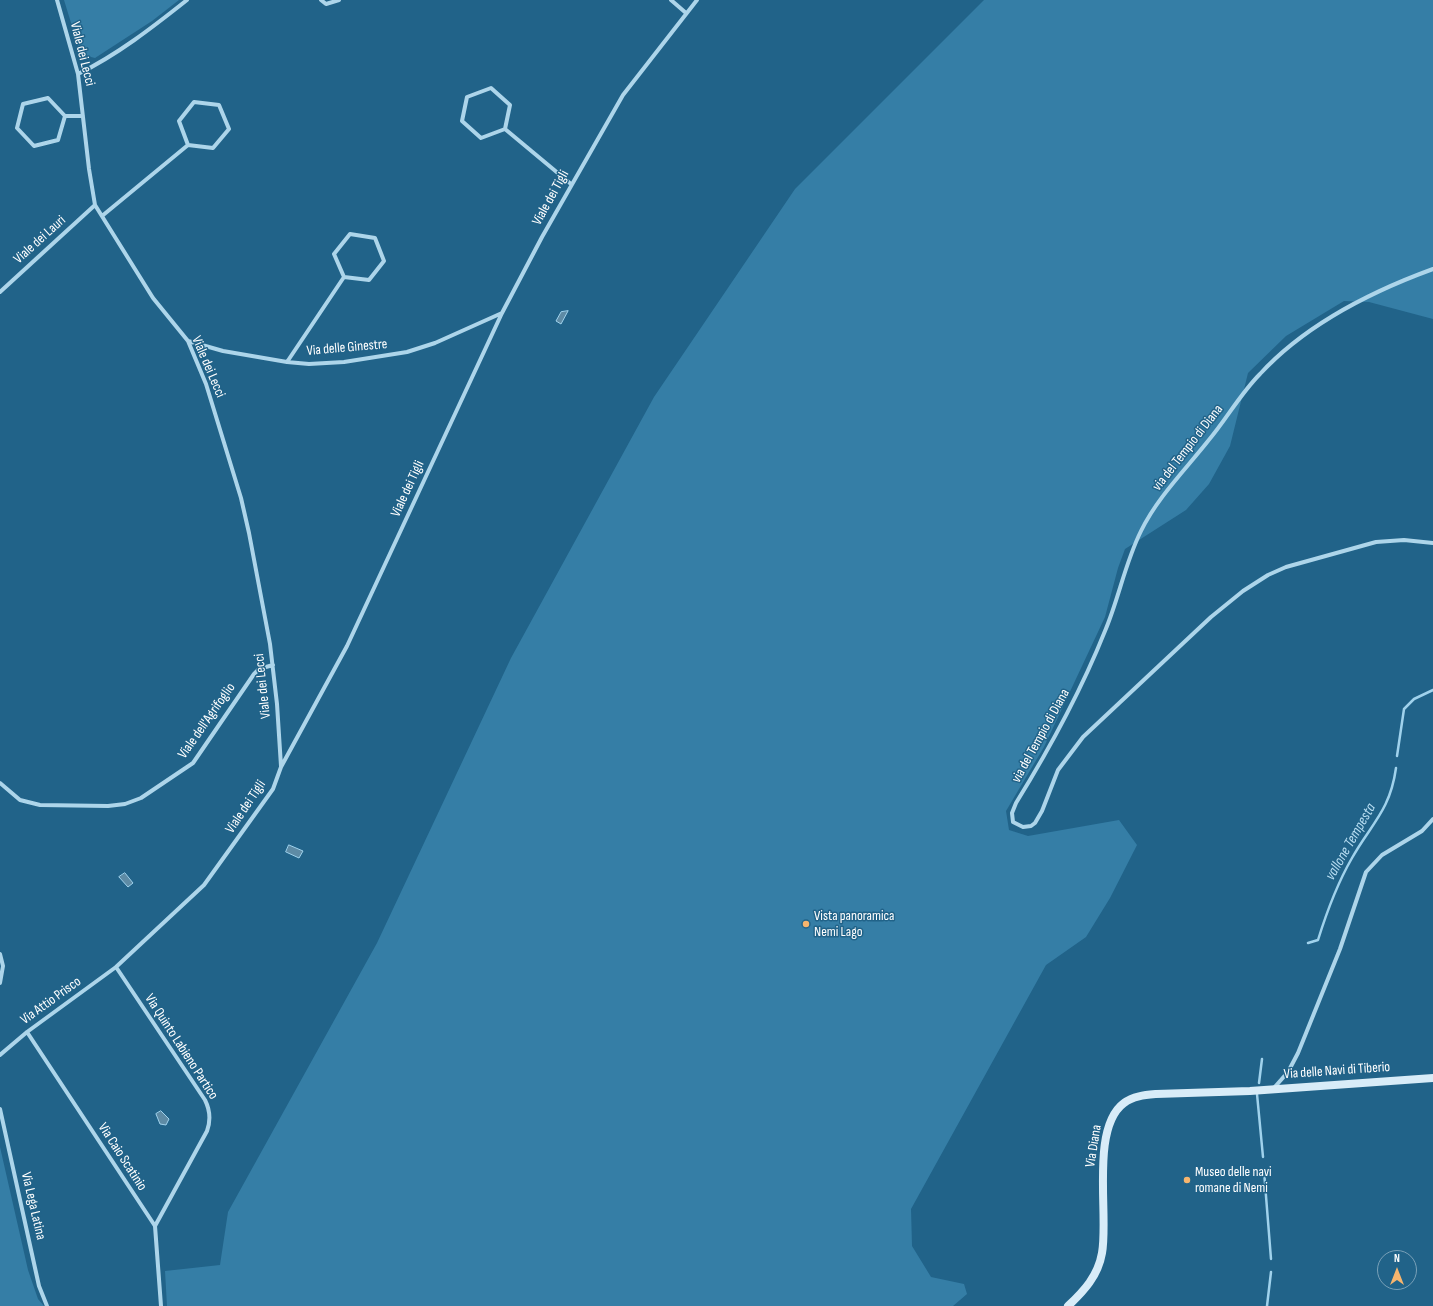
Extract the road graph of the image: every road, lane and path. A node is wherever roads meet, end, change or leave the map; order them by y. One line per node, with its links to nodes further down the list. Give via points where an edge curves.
1 (57, 0): 8 (street, Viale dei Lecci)
2 (186, 0): 8 (street, via 139,36)
3 (321, 0): 4 (street, via 326,4)
4 (339, 0)
5 (672, 0): 7 (street)
6 (697, 0): 7 (street, Viale dei Tigli)
7 (686, 12): 13 (street, Viale dei Tigli, via 623,95)
8 (78, 74): 10 (street, Viale dei Lecci)
9 (65, 116): 9 (street, via 48,98 23,104 17,128 34,146 58,140); 10 (street)
10 (83, 116): 14 (street, Viale dei Lecci)
11 (505, 129): 11 (street, via 510,105 491,88 467,97 462,121 481,138); 13 (street)
12 (188, 145): 12 (street, via 213,148 229,129 219,105 194,102 179,121); 15 (street)
13 (571, 184): 19 (street, Viale dei Tigli)
14 (95, 205): 15 (street, Viale dei Lecci); 18 (street, Viale dei Lauri)
15 (102, 216): 20 (street, Viale dei Lecci, via 153,298)
16 (1433, 269): 22 (street, via del Tempio di Diana, via 1365,298 1318,326 1284,351 1255,379 1165,495 1138,538 1096,653 1055,736 1016,803 1012,813 1014,822 1023,827 1033,824 1041,814 1058,770 1083,737 1217,612 1254,583 1286,567 1376,542 1404,540)
17 (344, 277): 17 (street, via 368,280 384,261 375,238 350,234 334,254); 21 (street)
18 (0, 292)
19 (502, 313): 21 (street, Via delle Ginestre, via 428,345 397,355 328,363); 24 (street, Viale dei Tigli, via 347,646)
20 (188, 341): 21 (street, Via delle Ginestre); 23 (street, Viale dei Lecci, via 206,384 244,510)
21 (287, 362)
22 (1433, 543)
23 (273, 665): 24 (street, Viale dei Lecci); 25 (street, Viale dell'Agrifoglio, via 259,669 254,674 193,763 133,801 100,807 34,804 20,800)
24 (281, 767): 28 (street, Viale dei Tigli, via 273,790 204,885)
25 (0, 783)
26 (1433, 819): 33 (street, via 1422,831 1382,855 1366,872 1343,942 1298,1053 1288,1072)
27 (0, 954): 29 (street, via 3,968)
28 (116, 967): 30 (street, Via Attio Prisco); 36 (street, Via Quinto Labieno Partico, via 205,1100 209,1112 210,1122 207,1131)
29 (0, 983)
30 (27, 1032): 31 (street, Via Attio Prisco); 36 (street, Via Caio Scatinio)
31 (0, 1054)
32 (1433, 1078): 33 (street, Via delle Navi di Tiberio)
33 (1273, 1089): 34 (street, Via delle Navi di Tiberio)
34 (1242, 1091): 39 (street, Via Diana, via 1147,1095 1130,1099 1116,1110 1108,1131 1103,1162 1102,1254 1091,1282)
35 (0, 1110): 37 (street, Via Lega Latina, via 39,1286)
36 (155, 1226): 38 (street, Via Caio Scatinio)
37 (47, 1306)
38 (161, 1306)
39 (1068, 1306)

